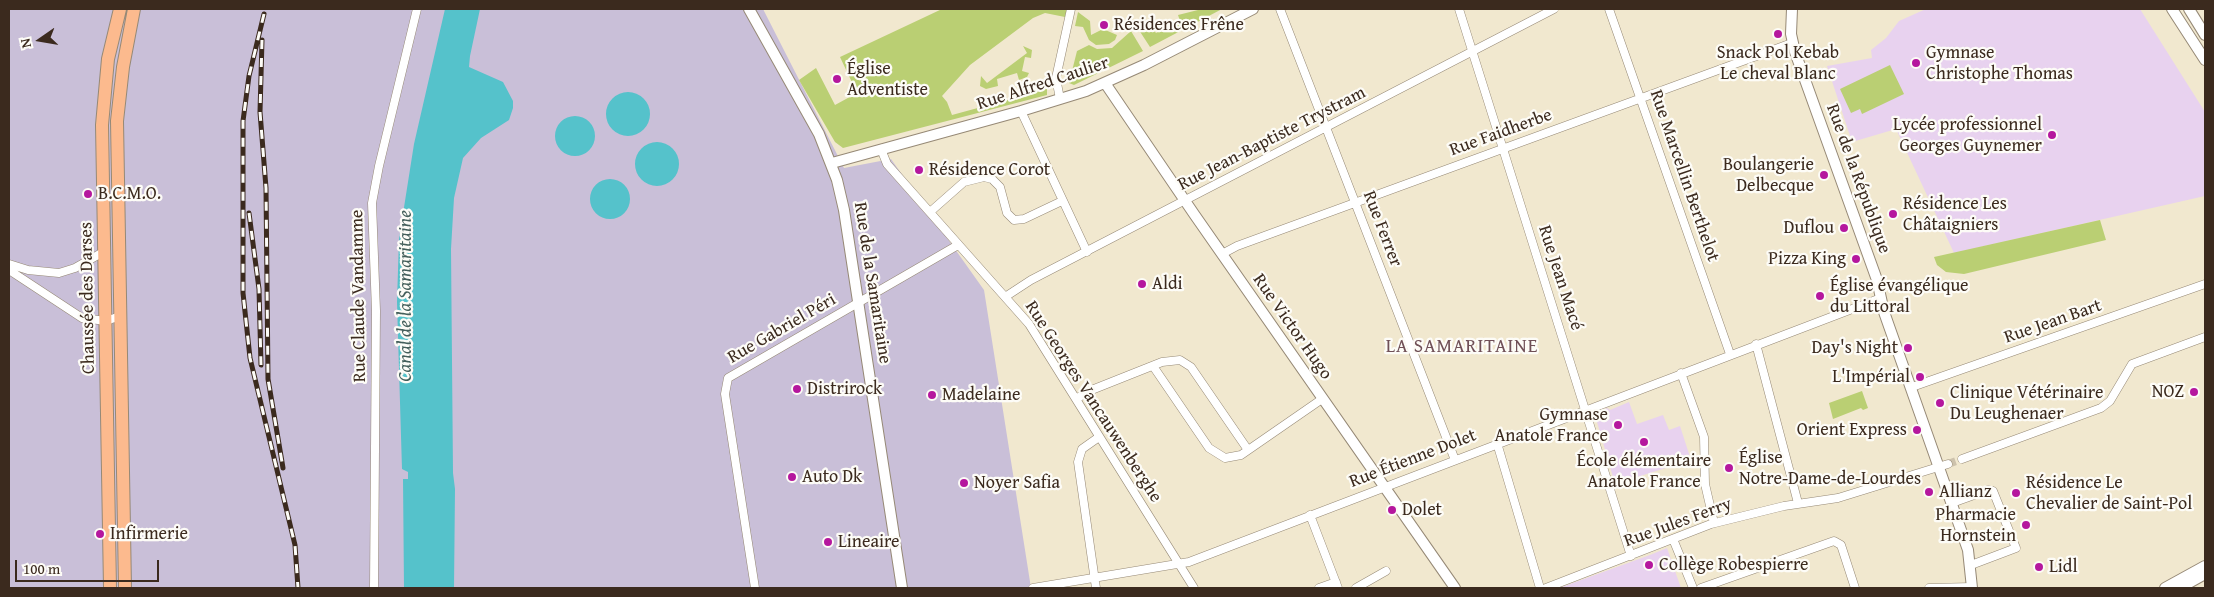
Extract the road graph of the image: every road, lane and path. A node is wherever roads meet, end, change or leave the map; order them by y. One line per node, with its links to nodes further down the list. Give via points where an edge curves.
1 (120, 9): 31 (main road, Chaussée des Darses, via 108,59 103,105)
2 (134, 9): 40 (main road, Chaussée des Darses, via 122,67 118,112)
3 (417, 9): 73 (street, Rue Claude Vandamme, via 372,203 376,311)
4 (749, 9): 25 (street, Rue de la Samaritaine)
5 (1071, 9): 20 (street, via 1056,78)
6 (1253, 9): 18 (street, Rue Alfred Caulier)
7 (1280, 9): 22 (street, Rue Ferrer)
8 (1459, 9): 16 (street, Rue Jean Macé)
9 (1554, 9): 16 (street, Rue Jean-Baptiste Trystram)
10 (1609, 9): 19 (street, Rue Marcellin Berthelot)
11 (1792, 9): 15 (street, Rue de la République)
12 (2172, 9): 17 (street)
13 (2188, 9): 14 (street)
14 (2205, 35)
15 (1792, 44): 19 (street, Rue Faidherbe); 38 (street, Rue de la République)
16 (1472, 51): 22 (street, Rue Jean-Baptiste Trystram); 23 (street, Rue Jean Macé)
17 (2205, 60)
18 (1105, 83): 20 (street, Rue Alfred Caulier); 27 (street, Rue Victor Hugo)
19 (1640, 98): 23 (street, Rue Faidherbe); 44 (street, Rue Marcellin Berthelot)
20 (1060, 99): 21 (street, Rue Alfred Caulier)
21 (1021, 111): 24 (street, Rue Alfred Caulier); 26 (street)
22 (1326, 127): 27 (street, Rue Jean-Baptiste Trystram); 28 (street, Rue Ferrer)
23 (1503, 148): 28 (street, Rue Faidherbe); 50 (street, Rue Jean Macé)
24 (882, 149): 25 (street, Rue Alfred Caulier); 29 (street, Rue Georges Vancauwenberghe, via 887,164)
25 (832, 162): 39 (street, Rue de la Samaritaine, via 844,210)
26 (1062, 201): 29 (street, via 1014,220 1007,213 1000,187 992,179 984,178 964,182); 32 (street)
27 (1185, 201): 32 (street, Rue Jean-Baptiste Trystram); 33 (street, Rue Victor Hugo)
28 (1355, 203): 33 (street, Rue Faidherbe); 55 (street, Rue Ferrer)
29 (930, 212): 30 (street, Rue Georges Vancauwenberghe)
30 (958, 244): 37 (street, Rue Georges Vancauwenberghe); 39 (street, Rue Gabriel Péri)
31 (105, 250): 34 (street, via 75,268 58,273); 41 (main road, Chaussée des Darses)
32 (1087, 252): 37 (street, Rue Jean-Baptiste Trystram)
33 (1222, 254): 49 (street, Rue Victor Hugo)
34 (9, 264)
35 (9, 270): 41 (street, via 78,316)
36 (2205, 284): 47 (street, Rue Jean Bart)
37 (1005, 297): 48 (street, Rue Georges Vancauwenberghe, via 1029,324)
38 (1881, 298): 43 (street, Rue Étienne Dolet); 47 (street, Rue de la République)
39 (858, 302): 74 (street, Rue Gabriel Péri, via 727,380 725,394); 75 (street, Rue de la Samaritaine)
40 (120, 316): 41 (street); 72 (main road, Chaussée des Darses)
41 (106, 321): 71 (main road, Chaussée des Darses)
42 (2205, 337): 54 (street, via 2132,364 2110,401 2100,408)
43 (1756, 344): 44 (street, Rue Étienne Dolet); 58 (street)
44 (1730, 354): 46 (street, Rue Étienne Dolet)
45 (1153, 366): 48 (street); 53 (street, via 1173,359 1189,364); 53 (street, via 1211,451 1230,458)
46 (1681, 372): 50 (street, Rue Étienne Dolet); 61 (street, via 1704,437 1705,484)
47 (1912, 388): 56 (street, Rue de la République)
48 (1076, 399): 51 (street, Rue Georges Vancauwenberghe)
49 (1322, 399): 53 (street); 57 (street, Rue Victor Hugo)
50 (1586, 409): 52 (street, Rue Étienne Dolet); 63 (street, Rue Jean Macé)
51 (1099, 438): 64 (street, Rue Georges Vancauwenberghe); 69 (street, via 1082,449 1078,462)
52 (1497, 443): 55 (street, Rue Étienne Dolet); 82 (street)
53 (1248, 450)
54 (1962, 459)
55 (1455, 460): 57 (street, Rue Étienne Dolet)
56 (1944, 465): 58 (street, Rue Jules Ferry, via 1838,498); 59 (street, Rue de la République)
57 (1384, 487): 60 (street, Rue Étienne Dolet); 81 (street, Rue Victor Hugo)
58 (1798, 503): 61 (street, Rue Jules Ferry)
59 (1952, 503): 65 (street, Rue de la République); 65 (street, via 1993,490 2016,548)
60 (1310, 516): 64 (street, Rue Étienne Dolet); 70 (street)
61 (1714, 523): 62 (street, Rue Jules Ferry)
62 (1673, 539): 63 (street, Rue Jules Ferry); 84 (street)
63 (1631, 556): 83 (street, Rue Jules Ferry)
64 (1180, 565): 69 (street, Rue Étienne Dolet); 78 (street, Rue Georges Vancauwenberghe)
65 (1971, 565): 88 (street, Rue de la République)
66 (2205, 566): 89 (street)
67 (1386, 571): 80 (street)
68 (2205, 574): 90 (street)
69 (1094, 578): 76 (street, Rue Étienne Dolet); 77 (street)
70 (1337, 585): 79 (street)
71 (110, 588)
72 (126, 588)
73 (374, 588)
74 (755, 588)
75 (902, 588)
76 (1033, 588)
77 (1096, 588)
78 (1194, 588)
79 (1319, 588)
80 (1356, 588)
81 (1455, 588)
82 (1540, 588)
83 (1546, 588)
84 (1693, 588)
85 (1701, 588): 86 (street, via 1834,541 1840,545)
86 (1854, 588)
87 (1929, 588): 88 (street)
88 (1972, 588)
89 (2165, 588)
90 (2180, 588)

